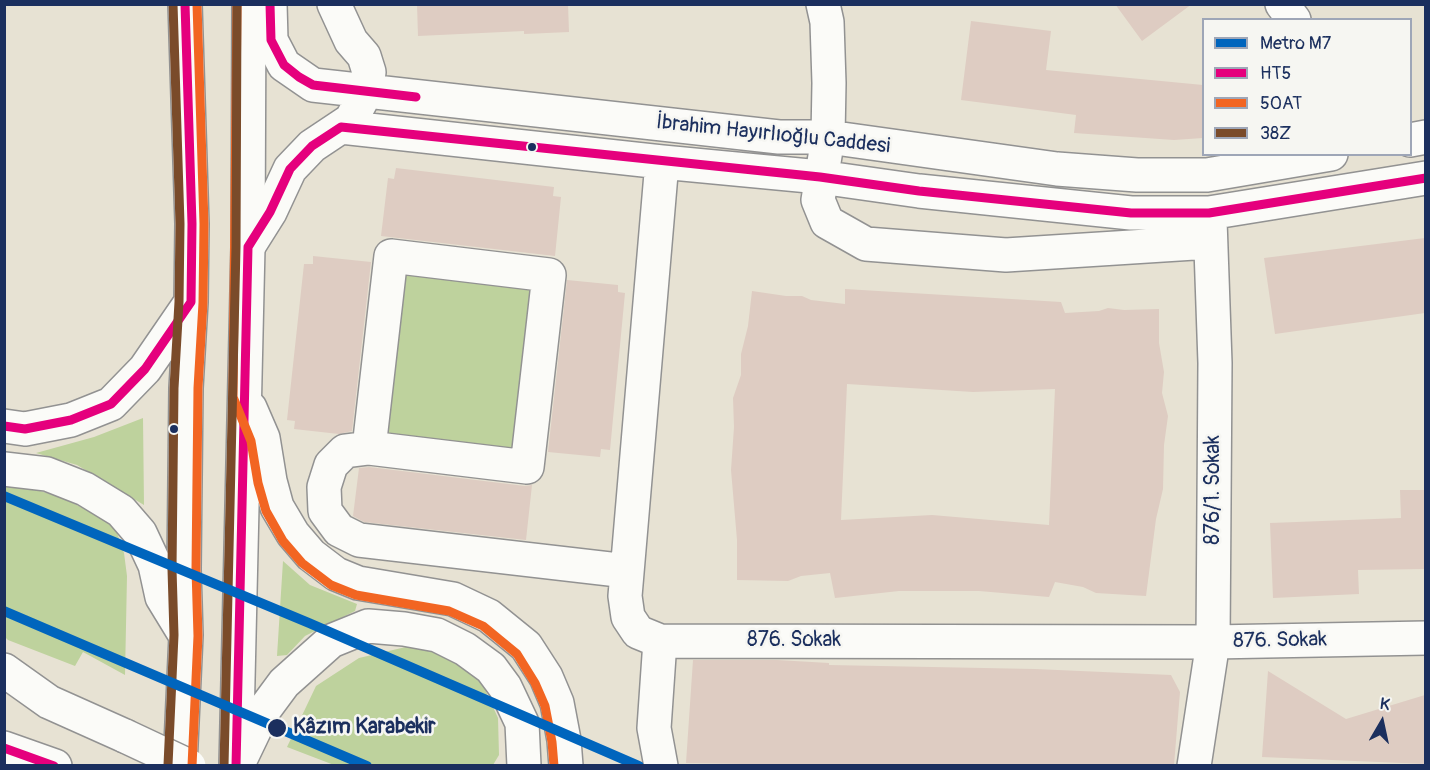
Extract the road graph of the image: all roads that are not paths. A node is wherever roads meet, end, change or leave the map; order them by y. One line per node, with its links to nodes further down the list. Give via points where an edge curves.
1 (185, 4): 20 (street)
2 (249, 4): 19 (street)
3 (270, 4): 8 (street, İbrahim Hayırlıoğlu Caddesi, via 271,40 284,65 313,85)
4 (334, 4): 8 (street, via 351,41 364,56 369,72)
5 (823, 4): 11 (street)
6 (1282, 4): 7 (street)
7 (1292, 18)
8 (366, 92): 9 (street, İbrahim Hayırlıoğlu Caddesi); 10 (street, via 351,120)
9 (596, 117): 11 (street, İbrahim Hayırlıoğlu Caddesi, via 779,137); 12 (street)
10 (341, 128): 12 (street, İbrahim Hayırlıoğlu Caddesi); 19 (street, via 312,146 290,168)
11 (828, 137): 15 (street, İbrahim Hayırlıoğlu Caddesi, via 1057,169); 16 (street)
12 (593, 155): 14 (street, İbrahim Hayırlıoğlu Caddesi)
13 (1319, 156): 15 (street, İbrahim Hayırlıoğlu Caddesi)
14 (662, 162): 16 (street, İbrahim Hayırlıoğlu Caddesi); 25 (street, 876. Sokak)
15 (1207, 175): 18 (street, 876/1. Sokak)
16 (820, 177): 18 (street, İbrahim Hayırlıoğlu Caddesi, via 1131,213); 18 (street, via 818,200 827,222 866,244 1006,255)
17 (1425, 178): 18 (street, İbrahim Hayırlıoğlu Caddesi)
18 (1210, 227): 29 (street, 876/1. Sokak, via 1215,363)
19 (248, 247): 21 (street)
20 (191, 302): 22 (street, via 145,369 111,404 71,420 25,429); 26 (street, via 186,388)
21 (245, 396): 37 (street); 39 (street, via 263,438 277,507 311,555 336,574 358,583 453,599 489,616 526,646 557,703)
22 (4, 426)
23 (369, 448): 23 (street, via 527,467 549,274 391,256); 25 (street, via 345,451 331,465 324,487 325,511 339,530 359,540)
24 (4, 469): 26 (street, via 47,474 85,489 121,511 140,533 155,565 162,597)
25 (627, 571): 28 (street, 876. Sokak, via 628,617 638,632)
26 (186, 635): 35 (street)
27 (1425, 638): 29 (street, 876. Sokak)
28 (660, 641): 29 (street, 876. Sokak); 40 (street, via 654,728)
29 (1213, 642): 41 (street, 876/1. Sokak)
30 (4, 670): 32 (street)
31 (4, 686): 32 (street)
32 (49, 702): 36 (street, bridge)
33 (4, 748): 34 (street)
34 (55, 765)
35 (180, 765)
36 (189, 765)
37 (236, 765): 38 (street, via 264,710 284,683 331,641 368,626 437,635 491,668 522,723)
38 (524, 765)
39 (566, 765)
40 (661, 765)
41 (1194, 765)

